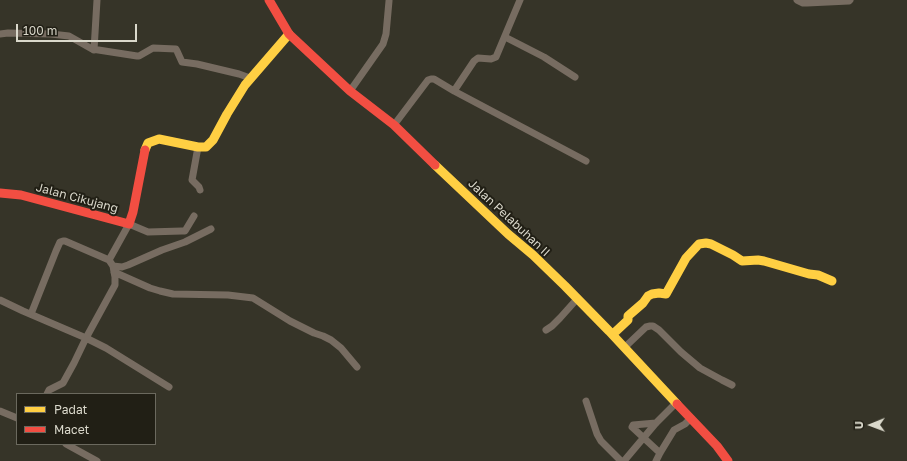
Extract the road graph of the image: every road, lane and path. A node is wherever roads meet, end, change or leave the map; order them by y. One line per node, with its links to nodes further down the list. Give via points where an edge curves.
1 (97, 0): 10 (street)
2 (269, 0): 8 (street, Jalan Pelabuhan II)
3 (520, 0): 9 (street)
4 (797, 0): 5 (street, via 803,3)
5 (850, 0)
6 (389, 1): 13 (street, via 383,44)
7 (0, 34): 10 (street, via 69,36)
8 (289, 34): 12 (street); 13 (street, Jalan Pelabuhan II)
9 (505, 37): 11 (street); 14 (street, via 496,57 478,58 474,61)
10 (94, 50): 12 (street, via 137,56 154,48 176,50 182,62)
11 (575, 77)
12 (250, 78): 16 (street, via 213,140 206,147)
13 (350, 91): 15 (street, Jalan Pelabuhan II)
14 (454, 91): 15 (street, via 434,79 428,80); 17 (street)
15 (394, 125): 25 (street, Jalan Pelabuhan II)
16 (198, 147): 18 (street, via 192,180); 21 (street, Jalan Cikujang, via 159,139 148,143)
17 (586, 161)
18 (200, 190)
19 (0, 193): 21 (street, Jalan Cikujang, via 21,195)
20 (194, 216): 21 (street, via 182,231 148,232)
21 (129, 224): 23 (street)
22 (211, 229): 23 (street, via 128,265)
23 (112, 266): 27 (street, via 65,241 60,242); 30 (street, via 115,285); 32 (street, via 150,288 166,293 253,298 290,322 331,340)
24 (832, 281): 29 (street, via 764,261 742,261 712,244 699,244 686,258 666,294 648,296)
25 (577, 299): 28 (street); 29 (street, Jalan Pelabuhan II)
26 (0, 300): 27 (street)
27 (31, 314): 30 (street)
28 (546, 330)
29 (613, 334): 31 (street, Jalan Pelabuhan II)
30 (86, 338): 34 (street); 35 (street, via 63,383)
31 (625, 347): 33 (street, via 646,327 653,326 700,368); 37 (street, Jalan Pelabuhan II)
32 (357, 367)
33 (732, 385)
34 (169, 386)
35 (48, 393)
36 (586, 401): 46 (street, via 597,434)
37 (676, 403): 40 (street, Jalan Pelabuhan II); 41 (street)
38 (0, 411): 39 (street)
39 (16, 418)
40 (691, 418): 44 (street, via 674,430); 49 (street, Jalan Pelabuhan II)
41 (656, 423): 42 (street); 42 (street, via 632,426)
42 (644, 438): 44 (street); 47 (street)
43 (68, 445): 45 (street)
44 (660, 453): 48 (street)
45 (97, 461)
46 (621, 461)
47 (624, 461)
48 (656, 461)
49 (728, 461)

